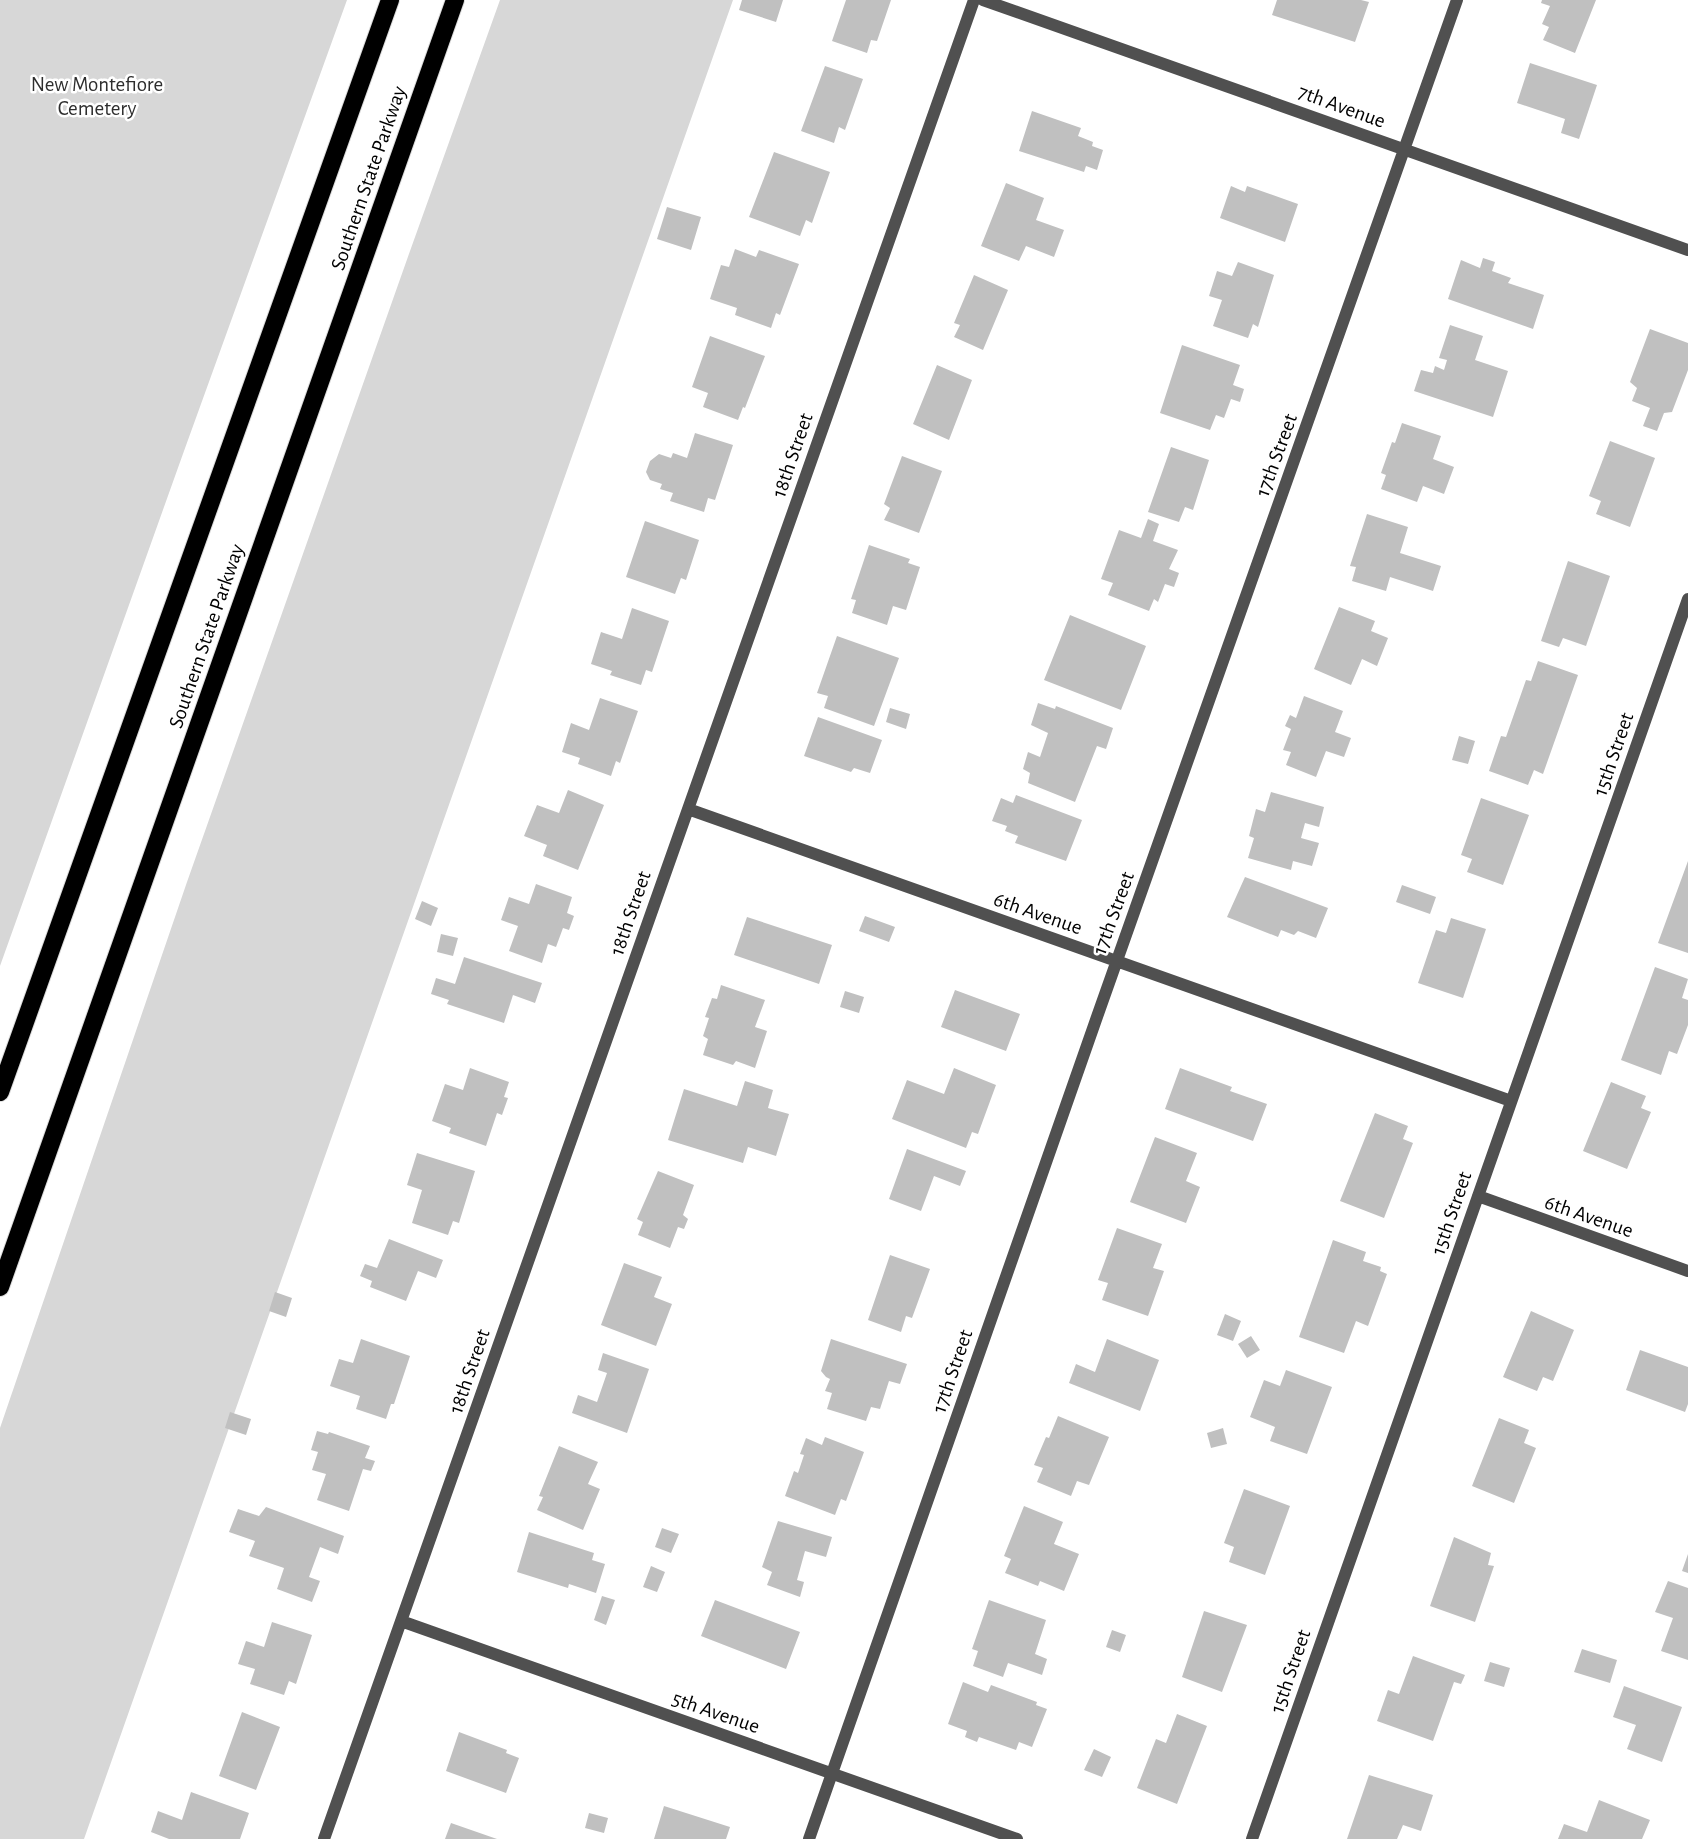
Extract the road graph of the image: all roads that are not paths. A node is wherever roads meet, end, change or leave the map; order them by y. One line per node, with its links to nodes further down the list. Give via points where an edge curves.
1 (390, 0): 11 (highway, Southern State Parkway)
2 (455, 0): 15 (highway, Southern State Parkway)
3 (974, 0): 9 (street, 18th Street)
4 (983, 0): 6 (street, 7th Avenue)
5 (1457, 0): 6 (street, 17th Street)
6 (1404, 149): 7 (street, 7th Avenue); 10 (street, 17th Street)
7 (1688, 250)
8 (1688, 599): 12 (street, 15th Street)
9 (688, 809): 10 (street, 6th Avenue); 16 (street, 18th Street)
10 (1117, 961): 12 (street, 6th Avenue); 17 (street, 17th Street)
11 (0, 1092)
12 (1511, 1101): 13 (street, 15th Street)
13 (1478, 1196): 14 (street, 6th Avenue); 21 (street, 15th Street)
14 (1688, 1271)
15 (0, 1287)
16 (401, 1621): 17 (street, 5th Avenue); 18 (street, 18th Street)
17 (832, 1774): 19 (street, 17th Street); 20 (street, 5th Avenue)
18 (324, 1839)
19 (809, 1839)
20 (1017, 1839)
21 (1252, 1839)

